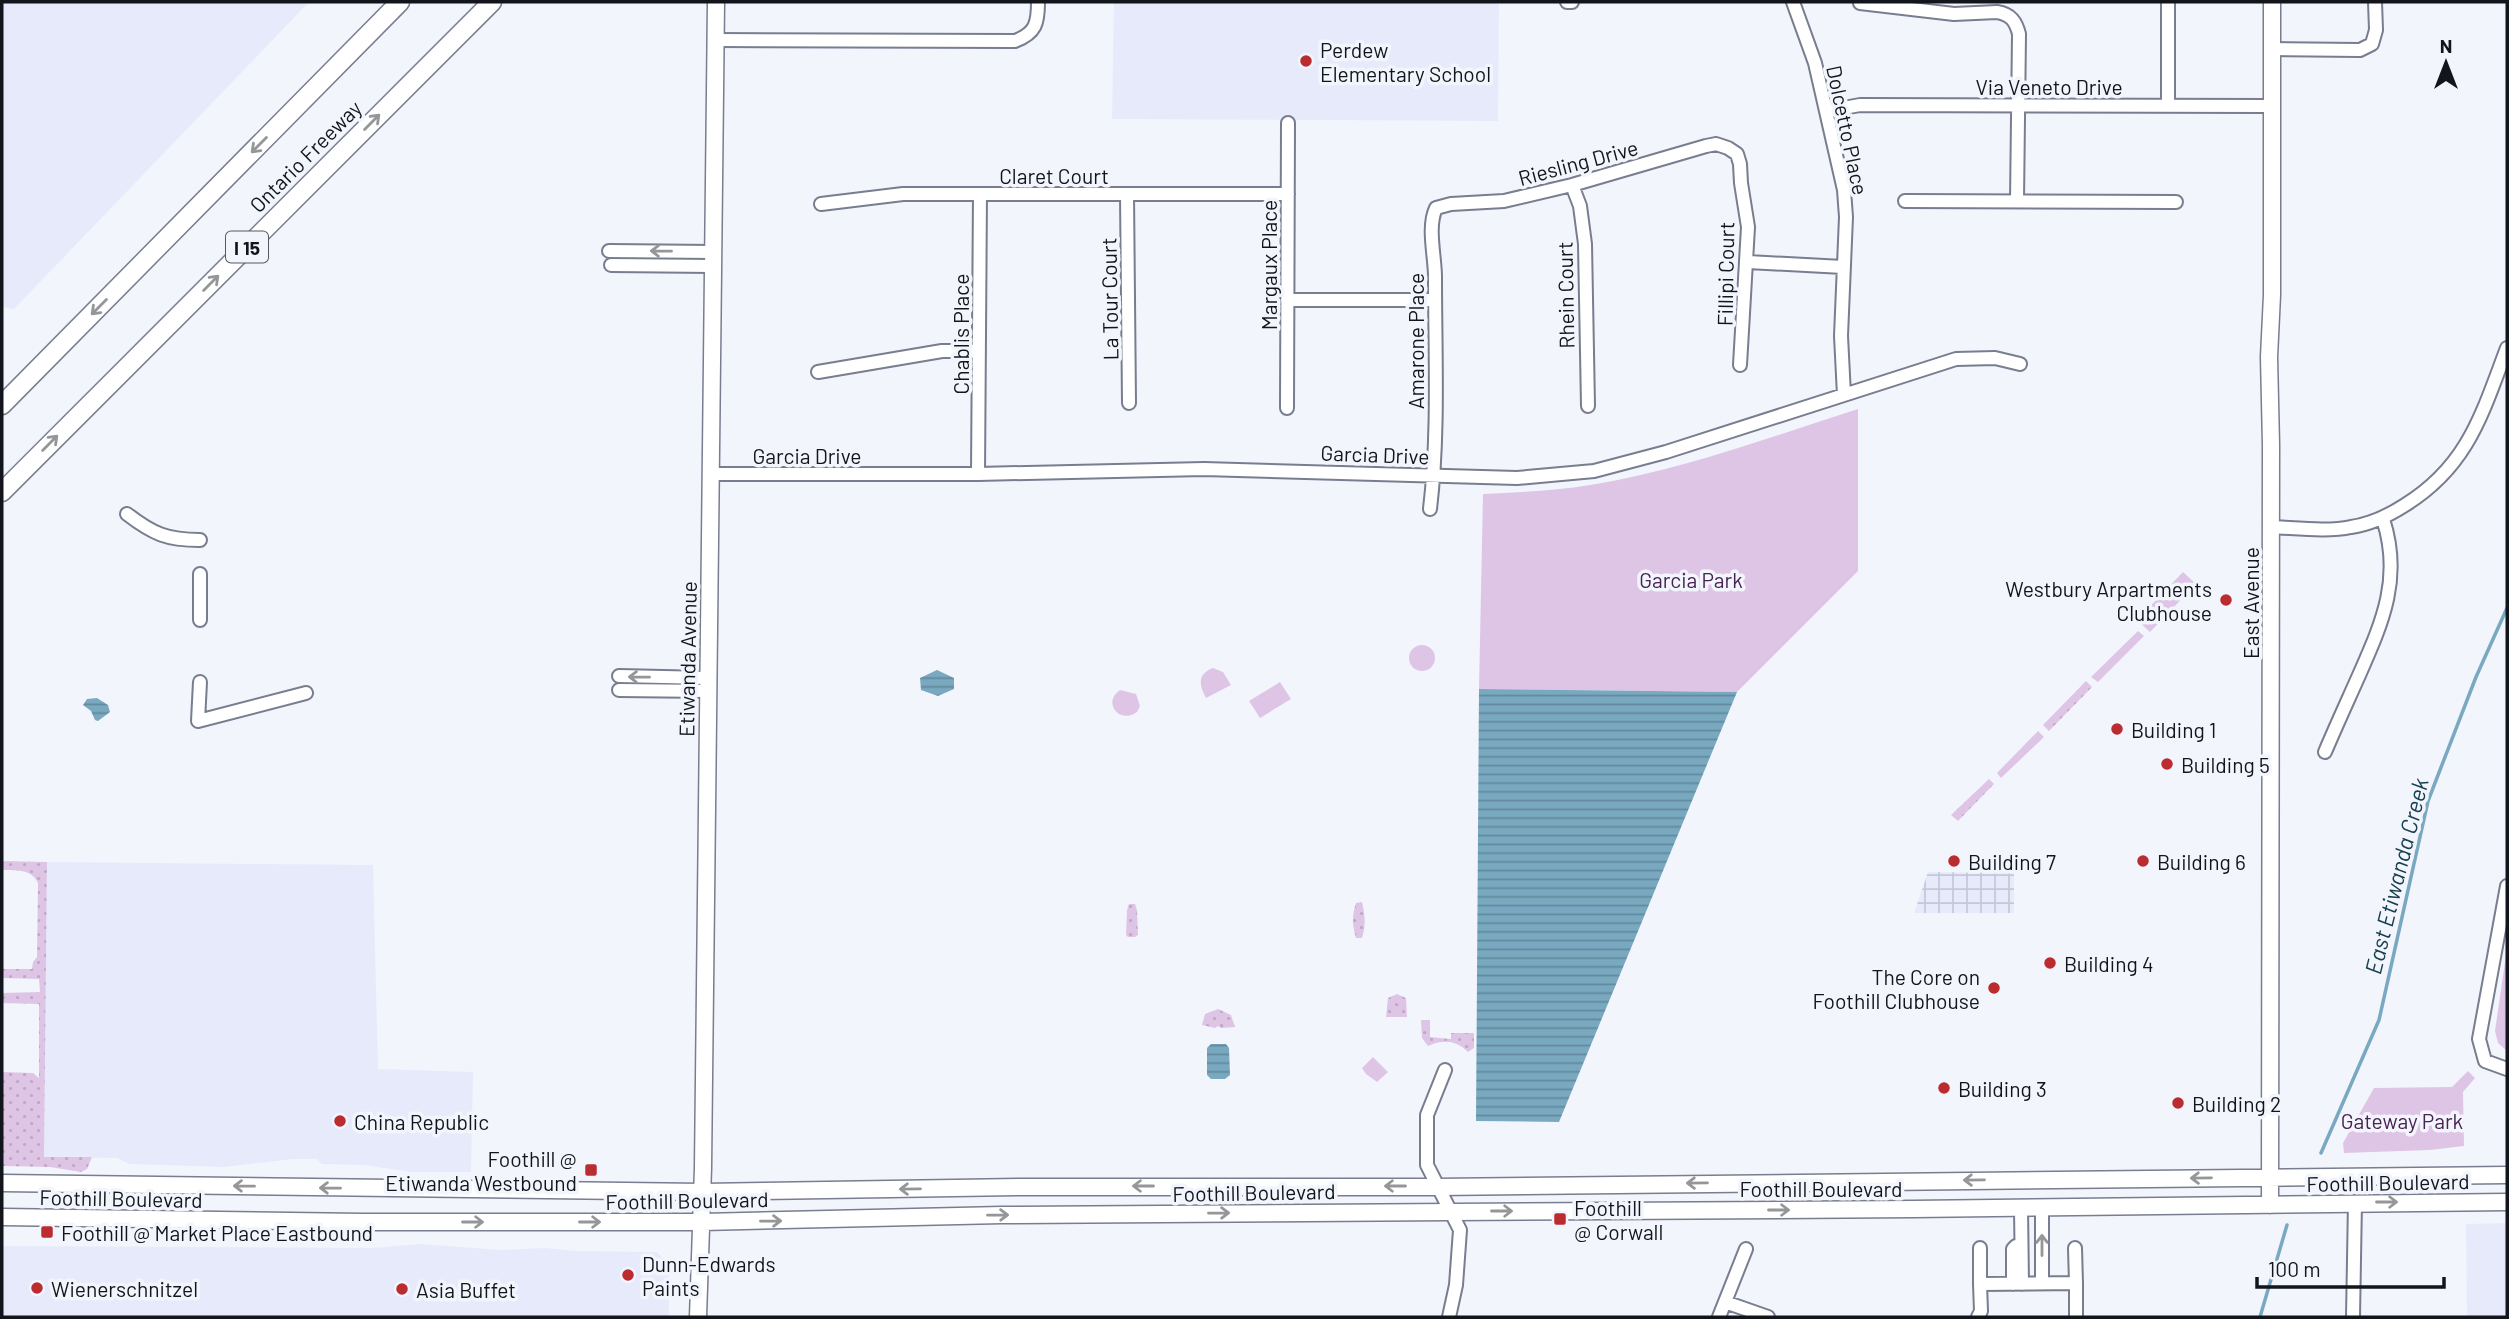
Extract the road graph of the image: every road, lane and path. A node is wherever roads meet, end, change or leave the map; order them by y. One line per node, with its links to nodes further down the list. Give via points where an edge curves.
1 (400, 2): 41 (highway, Ontario Freeway, one-way to 41)
2 (492, 2): 47 (highway, Ontario Freeway / I 15, one-way to 2)
3 (716, 2): 10 (main road, Etiwanda Avenue)
4 (1038, 2): 10 (street, via 1034,27 1028,36 1015,41)
5 (1793, 2): 15 (street, Dolcetto Place)
6 (2168, 2): 13 (street)
7 (2272, 2): 11 (main road, East Avenue)
8 (2375, 2): 11 (street, via 2372,44 2360,50)
9 (1860, 3): 12 (street, via 2009,16 2019,34)
10 (716, 40): 28 (main road, Etiwanda Avenue)
11 (2272, 49): 14 (main road, East Avenue)
12 (2018, 105): 13 (street, Via Veneto Drive); 15 (street, Via Veneto Drive, via 1860,105); 23 (street)
13 (2168, 105): 14 (street, Via Veneto Drive)
14 (2272, 106): 51 (main road, East Avenue)
15 (1827, 111): 31 (street, Dolcetto Place, via 1844,190)
16 (1288, 123): 21 (street, Margaux Place)
17 (1728, 148): 18 (street, Riesling Drive, via 1706,146); 29 (street, Fillipi Court, via 1741,164)
18 (1572, 186): 26 (street, Riesling Drive, via 1504,201); 42 (street, Rhein Court, via 1585,244)
19 (980, 194): 20 (street, Claret Court); 25 (street, Claret Court, via 903,194); 35 (street, Chablis Place)
20 (1127, 194): 21 (street, Claret Court); 40 (street, La Tour Court)
21 (1288, 194): 32 (street, Margaux Place)
22 (1905, 201): 23 (street)
23 (2017, 201): 24 (street)
24 (2176, 202)
25 (821, 204)
26 (1436, 208): 33 (street, Amarone Place, via 1431,219)
27 (609, 251): 28 (street, one-way to 27)
28 (714, 259): 30 (street); 44 (main road, Etiwanda Avenue)
29 (1748, 262): 31 (street); 37 (street, Fillipi Court)
30 (611, 265)
31 (1843, 267): 39 (street, Dolcetto Place)
32 (1287, 300): 33 (street); 43 (street, Margaux Place)
33 (1435, 300): 46 (street, Amarone Place)
34 (2507, 348): 50 (street, via 2480,418 2455,463 2426,492)
35 (979, 351): 38 (street, via 942,351); 45 (street, Chablis Place)
36 (2020, 364): 39 (street, Garcia Drive, via 1995,358 1956,359)
37 (1741, 365)
38 (818, 372)
39 (1844, 395): 46 (street, Garcia Drive, via 1594,471 1517,478)
40 (1129, 403)
41 (2, 405)
42 (1588, 406)
43 (1287, 408)
44 (711, 474): 45 (street, Garcia Drive); 57 (main road, Etiwanda Avenue)
45 (978, 474): 46 (street, Garcia Drive, via 1204,469)
46 (1434, 475): 48 (street, Amarone Place)
47 (2, 492)
48 (1430, 509)
49 (128, 514): 52 (street, via 165,537)
50 (2383, 519): 51 (street, via 2349,528); 60 (street, via 2392,573 2388,606)
51 (2271, 527): 65 (main road, East Avenue)
52 (200, 540)
53 (200, 574): 54 (street)
54 (200, 620)
55 (619, 676): 57 (street, one-way to 55)
56 (200, 682): 59 (street, via 198,721)
57 (708, 685): 58 (street); 68 (main road, Etiwanda Avenue)
58 (619, 690)
59 (306, 692)
60 (2325, 752)
61 (2507, 886): 62 (street, via 2479,1039 2485,1061)
62 (2507, 1069)
63 (1445, 1070): 67 (street, via 1427,1115 1427,1165)
64 (2507, 1175): 65 (main road, Foothill Boulevard)
65 (2270, 1177): 67 (main road, Foothill Boulevard, one-way to 67); 71 (main road, East Avenue)
66 (2, 1183): 68 (main road, Foothill Boulevard, one-way to 66)
67 (1437, 1186): 68 (main road, Foothill Boulevard, one-way to 68); 74 (street)
68 (703, 1192): 76 (main road, Etiwanda Avenue)
69 (2355, 1202): 70 (main road, Foothill Boulevard, one-way to 70); 71 (main road, Foothill Boulevard); 91 (street)
70 (2507, 1202)
71 (2270, 1205): 73 (main road, Foothill Boulevard)
72 (2021, 1208): 73 (main road, Foothill Boulevard); 74 (main road, Foothill Boulevard, one-way to 72); 83 (street)
73 (2042, 1208): 80 (street, one-way to 73)
74 (1451, 1211): 76 (main road, Foothill Boulevard, one-way to 74); 86 (street, via 1460,1234)
75 (2, 1217): 76 (main road, Foothill Boulevard, one-way to 76)
76 (703, 1222): 85 (main road, Etiwanda Avenue)
77 (1980, 1248): 82 (street)
78 (2075, 1248): 81 (street)
79 (1746, 1249): 84 (street)
80 (2042, 1283): 81 (street); 83 (street)
81 (2076, 1283): 90 (street)
82 (1980, 1284): 83 (street); 89 (street)
83 (2018, 1284)
84 (1725, 1302): 87 (street); 88 (street)
85 (698, 1317)
86 (1449, 1317)
87 (1719, 1317)
88 (1768, 1317)
89 (1978, 1317)
90 (2076, 1317)
91 (2353, 1317)

